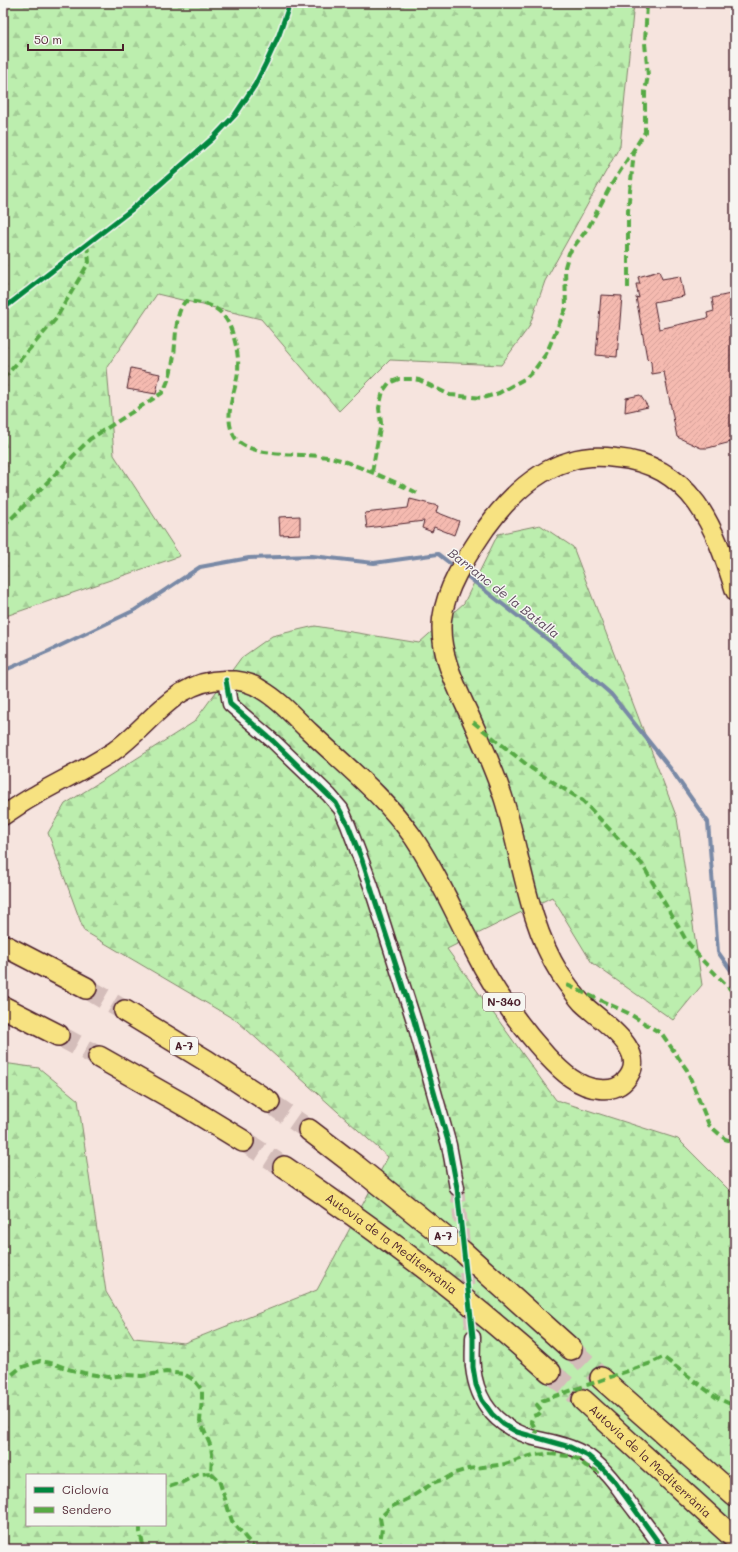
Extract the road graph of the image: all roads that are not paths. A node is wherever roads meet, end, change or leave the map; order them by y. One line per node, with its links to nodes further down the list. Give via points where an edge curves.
1 (735, 591): 2 (main road, N-340, via 719,544 703,510 687,491 670,475 655,468 627,459 599,456 576,458 550,467 506,502 464,562 449,592 442,619 443,646 456,684 502,792 539,932 549,957 567,985 581,1002 620,1036 632,1052 631,1072 628,1078 618,1087 603,1090 582,1085 555,1063 522,1026 474,952 422,852 395,813 272,697 252,685)
2 (226, 680): 3 (main road, N-340, via 203,683 182,692 118,748); 14 (street, via 230,704 329,795 348,825 371,886 414,1021 449,1145)
3 (3, 816)
4 (3, 945): 5 (highway)
5 (86, 988)
6 (3, 1007): 8 (highway)
7 (125, 1011): 10 (highway, A-7, via 207,1060)
8 (58, 1035)
9 (100, 1057): 12 (highway, via 184,1104)
10 (269, 1102)
11 (309, 1130): 16 (highway, A-7, via 462,1251)
12 (243, 1141)
13 (284, 1167): 17 (highway, Autovia de la Mediterrània, via 414,1259)
14 (457, 1188)
15 (473, 1337): 22 (street, via 476,1385 492,1414 502,1424 517,1432 570,1447 588,1456 615,1482)
16 (571, 1349)
17 (550, 1372)
18 (602, 1378): 20 (highway)
19 (583, 1400): 21 (highway, Autovia de la Mediterrània)
20 (735, 1496)
21 (735, 1539)
22 (663, 1549)

